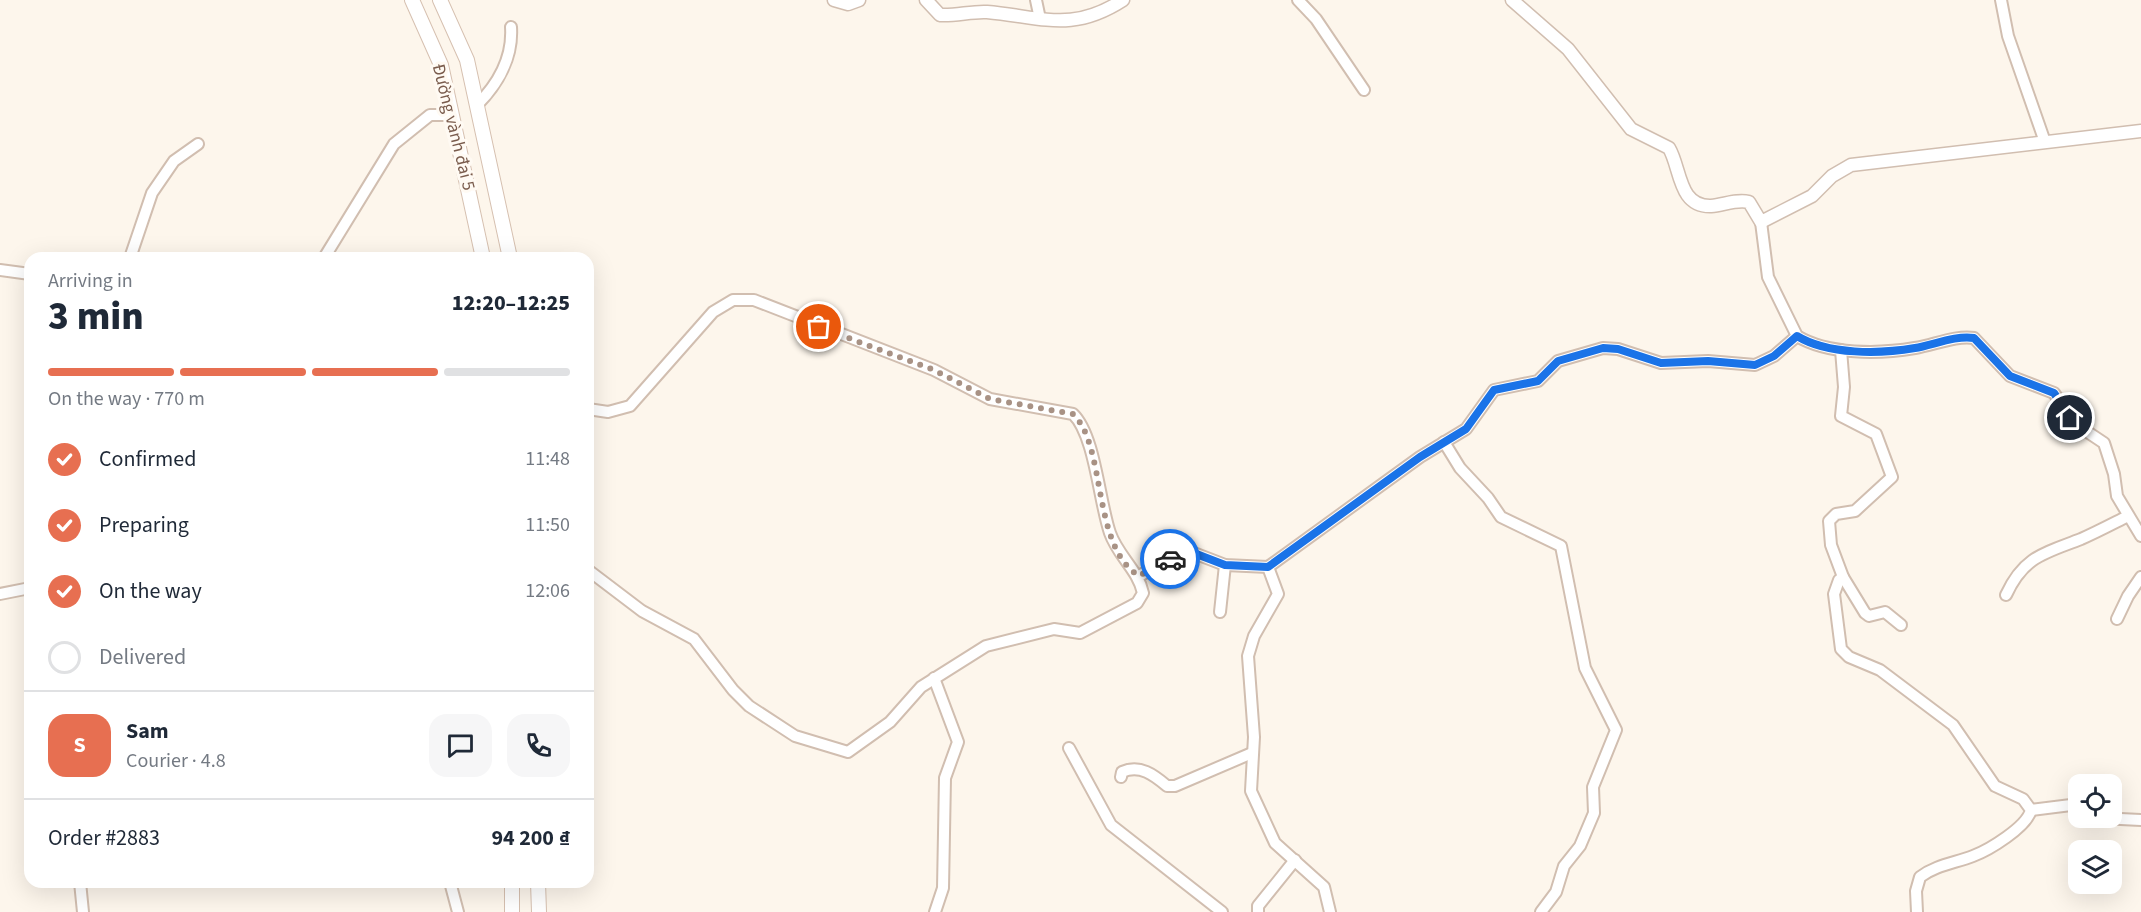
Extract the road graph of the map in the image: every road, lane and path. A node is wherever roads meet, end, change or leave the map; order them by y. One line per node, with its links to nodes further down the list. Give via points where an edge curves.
1 (412, 0): 15 (main road, Đường vành đai 5, via 441,65)
2 (440, 0): 14 (main road, Đường vành đai 5, via 467,60)
3 (834, 0): 4 (street, via 848,4)
4 (859, 0)
5 (926, 0): 11 (street, via 940,15 985,12)
6 (1036, 0): 11 (street)
7 (1123, 0): 11 (street, via 1084,20)
8 (1298, 0): 13 (street, via 1316,19)
9 (1512, 0): 19 (street, via 1568,49 1631,129 1668,148 1680,183 1693,200 1711,206 1749,202)
10 (2001, 0): 17 (street, via 2008,36)
11 (1040, 19)
12 (511, 27): 14 (street, via 509,57)
13 (1364, 90)
14 (477, 105): 23 (main road, Đường vành đai 5)
15 (452, 115): 21 (street, via 430,115 394,144); 22 (main road, Đường vành đai 5)
16 (2141, 131): 17 (street)
17 (2045, 142): 19 (street, via 1851,165 1832,176 1816,194)
18 (198, 144): 20 (street, via 174,161 152,193)
19 (1761, 222): 26 (street, via 1768,277)
20 (132, 252)
21 (328, 252)
22 (482, 252)
23 (509, 252)
24 (0, 270): 25 (street)
25 (24, 273)
26 (1797, 336): 27 (street); 29 (street, via 1774,356 1755,365 1661,363 1610,348 1565,358 1538,381 1494,390 1473,423)
27 (1841, 350): 30 (street, via 1904,349 1974,338 2010,376 2054,393 2074,423 2104,443 2118,496); 36 (street, via 1844,387 1840,416 1876,434 1892,472 1890,480 1859,508 1836,514 1828,521 1831,546)
28 (594, 410): 35 (street, via 609,412 630,406 713,312 733,300 754,300 926,366 990,399 1073,414 1085,430 1111,535 1124,560)
29 (1444, 442): 33 (street); 65 (street, via 1501,518 1561,546 1585,668 1616,730 1593,787 1593,813 1580,846 1566,862 1556,892)
30 (2128, 516): 31 (street); 40 (street, via 2024,565)
31 (2141, 536)
32 (1225, 565): 33 (street); 35 (street, via 1186,550); 41 (street)
33 (1268, 567): 46 (street, via 1278,594 1254,636 1248,656)
34 (594, 575): 44 (street, via 642,611 694,639 740,698 802,738 853,750 890,722)
35 (1139, 576): 44 (street, via 1142,599 1080,633 1054,629 993,643)
36 (1843, 577): 43 (street, via 1869,616 1885,612); 49 (street, via 1834,594 1839,643 1844,654 1880,670 1953,725 1995,786 2023,799)
37 (2141, 577): 42 (street)
38 (24, 589): 39 (street)
39 (0, 594)
40 (2006, 595)
41 (1220, 612)
42 (2117, 619)
43 (1901, 625)
44 (934, 678): 61 (street, via 958,742 945,778 943,888)
45 (1069, 748): 62 (street, via 1111,825)
46 (1252, 753): 47 (street, via 1176,786 1167,786 1140,769 1122,772); 52 (street, via 1251,791 1255,802 1275,843)
47 (1121, 777)
48 (2068, 805): 49 (street)
49 (2031, 810): 66 (street, via 2021,827 1976,854 1920,877)
50 (2122, 819): 51 (street)
51 (2141, 820)
52 (1295, 860): 63 (street, via 1258,906); 64 (street, via 1324,886)
53 (81, 888): 57 (street)
54 (452, 888): 58 (street)
55 (512, 888): 59 (main road)
56 (538, 888): 60 (main road)
57 (83, 912)
58 (458, 912)
59 (512, 912)
60 (539, 912)
61 (935, 912)
62 (1222, 912)
63 (1258, 912)
64 (1330, 912)
65 (1541, 912)
66 (1917, 912)

